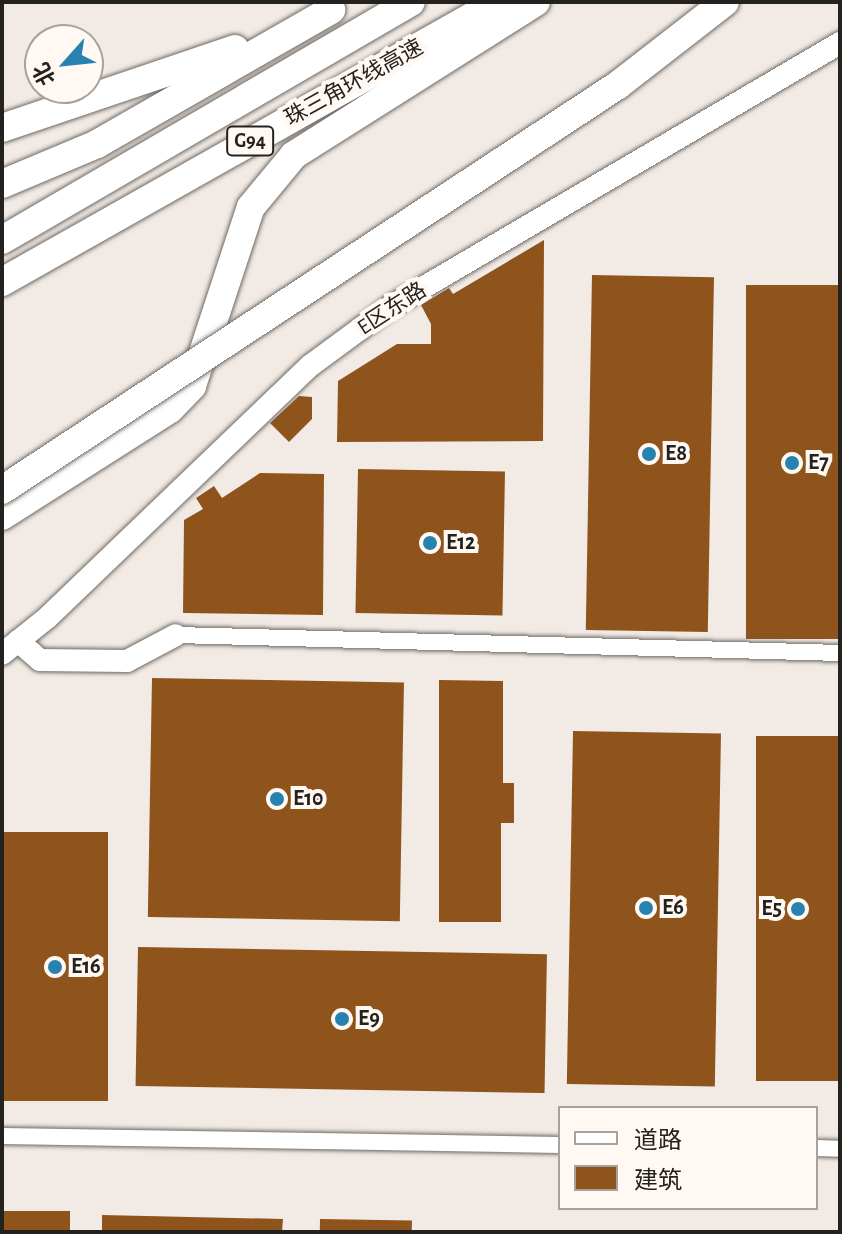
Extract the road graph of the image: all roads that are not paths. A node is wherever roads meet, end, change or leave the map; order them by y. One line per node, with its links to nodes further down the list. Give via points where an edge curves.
1 (411, 2): 9 (highway, 珠三角环线高速 / G94)
2 (498, 2): 10 (highway, 珠三角环线高速 / G94)
3 (536, 2): 12 (highway, via 325,130 294,155 251,207 192,386 170,409)
4 (725, 2): 11 (highway, bridge, via 618,85)
5 (339, 6): 7 (highway, via 191,67); 8 (highway, via 144,118)
6 (840, 43): 14 (street, E区东路, via 390,307 311,365)
7 (2, 128)
8 (2, 184)
9 (2, 240)
10 (2, 282)
11 (2, 490)
12 (2, 516)
13 (176, 635): 14 (street, via 127,661 40,660); 15 (street)
14 (10, 648)
15 (840, 653)
16 (2, 1136): 17 (street)
17 (558, 1145)
18 (818, 1148): 19 (street)
19 (840, 1149)

